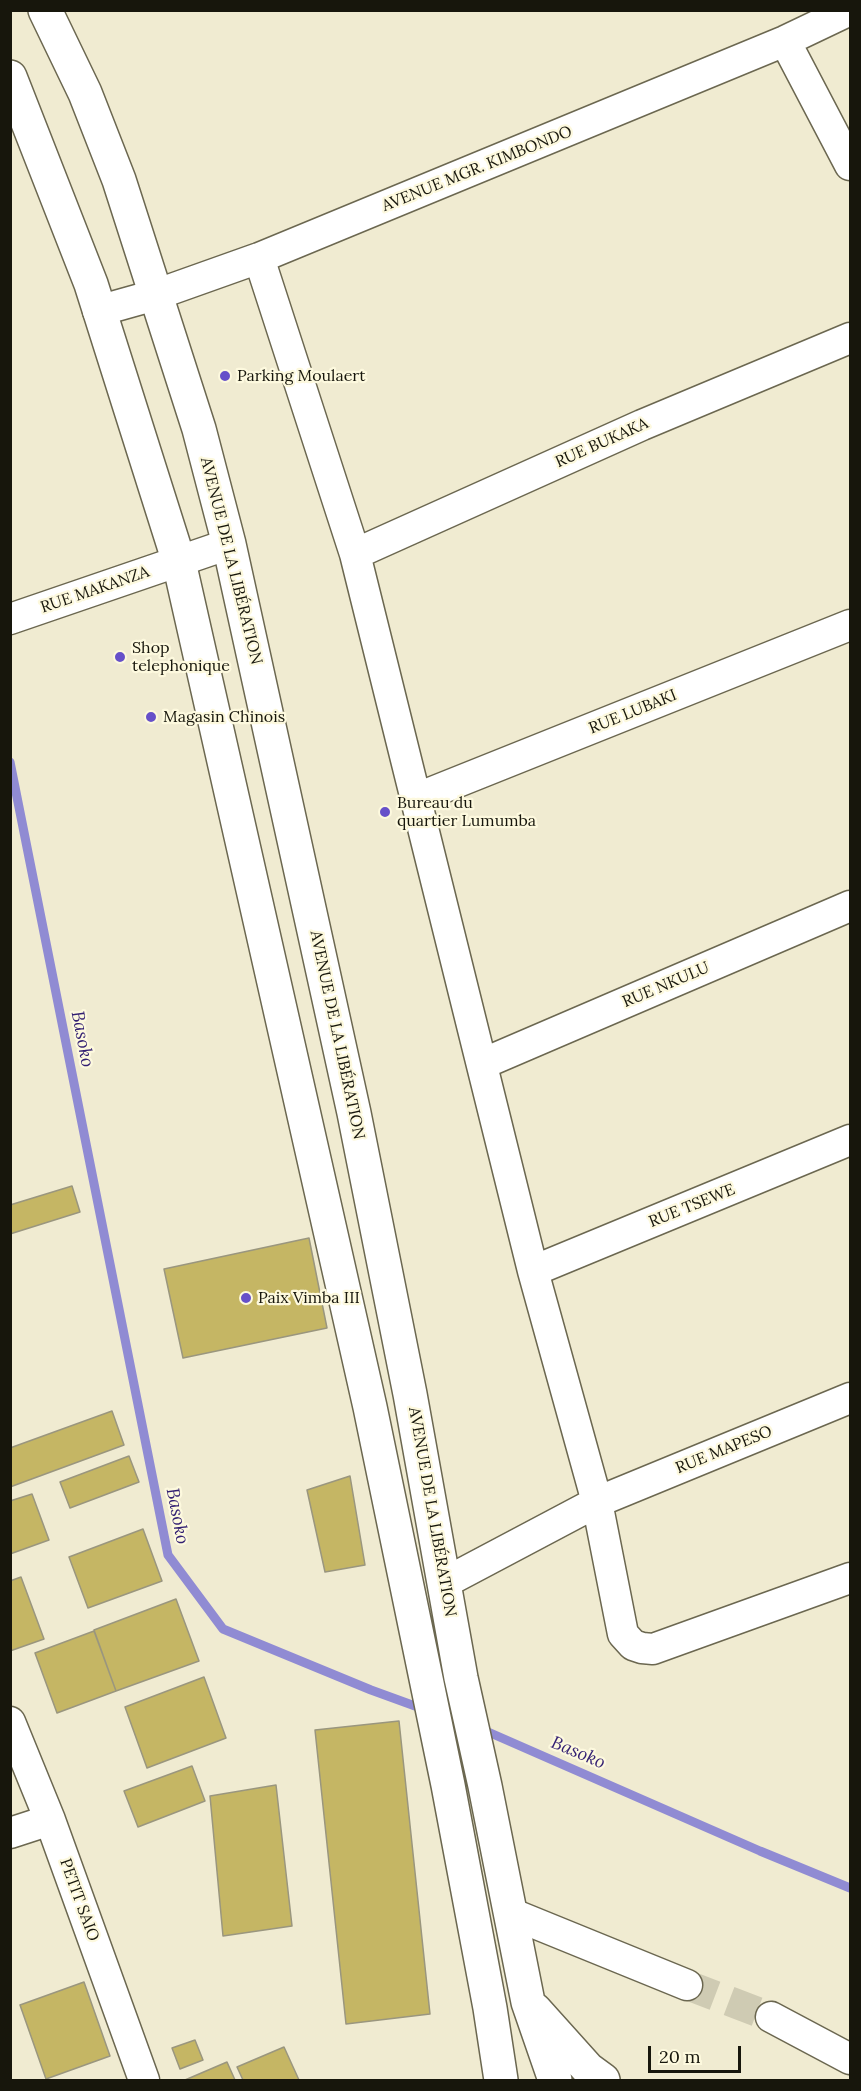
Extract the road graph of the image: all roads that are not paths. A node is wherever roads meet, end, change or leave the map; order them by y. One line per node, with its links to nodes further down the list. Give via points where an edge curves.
1 (45, 10): 7 (highway, AVENUE DE LA LIBÉRATION, via 85,93 119,180)
2 (850, 10): 3 (street, AVENUE MGR. KIMBONDO)
3 (785, 41): 5 (street); 6 (street, AVENUE MGR. KIMBONDO)
4 (12, 86): 8 (highway, via 91,284)
5 (850, 165)
6 (259, 258): 7 (street, AVENUE MGR. KIMBONDO); 11 (street)
7 (155, 295): 8 (street, AVENUE MGR. KIMBONDO); 10 (highway, AVENUE DE LA LIBÉRATION, via 199,429)
8 (98, 311): 12 (highway)
9 (850, 338): 11 (street, RUE BUKAKA, via 642,425)
10 (229, 544): 12 (street, RUE MAKANZA); 23 (highway, AVENUE DE LA LIBÉRATION, via 354,1113)
11 (355, 554): 15 (street)
12 (179, 562): 13 (street, RUE MAKANZA); 30 (highway, via 370,1407)
13 (10, 619)
14 (850, 625): 15 (street, RUE LUBAKI)
15 (415, 800): 17 (street)
16 (850, 906): 17 (street, RUE NKULU)
17 (482, 1064): 19 (street)
18 (850, 1140): 19 (street, RUE TSEWE)
19 (532, 1271): 21 (street)
20 (850, 1398): 21 (street, RUE MAPESO)
21 (597, 1502): 22 (street, via 623,1634 642,1648 653,1649); 23 (street, RUE MAPESO)
22 (850, 1578)
23 (444, 1583): 27 (highway, AVENUE DE LA LIBÉRATION)
24 (10, 1722): 25 (street, PETIT SAIO)
25 (50, 1820): 26 (street); 33 (street, PETIT SAIO)
26 (10, 1833)
27 (510, 1913): 28 (street); 29 (highway, AVENUE DE LA LIBÉRATION)
28 (687, 1985)
29 (528, 2002): 36 (highway, AVENUE DE LA LIBÉRATION); 37 (highway, via 588,2069)
30 (490, 2008): 34 (highway); 35 (highway)
31 (771, 2017): 32 (street)
32 (850, 2059)
33 (135, 2078)
34 (481, 2080)
35 (501, 2080)
36 (555, 2080)
37 (603, 2080)

